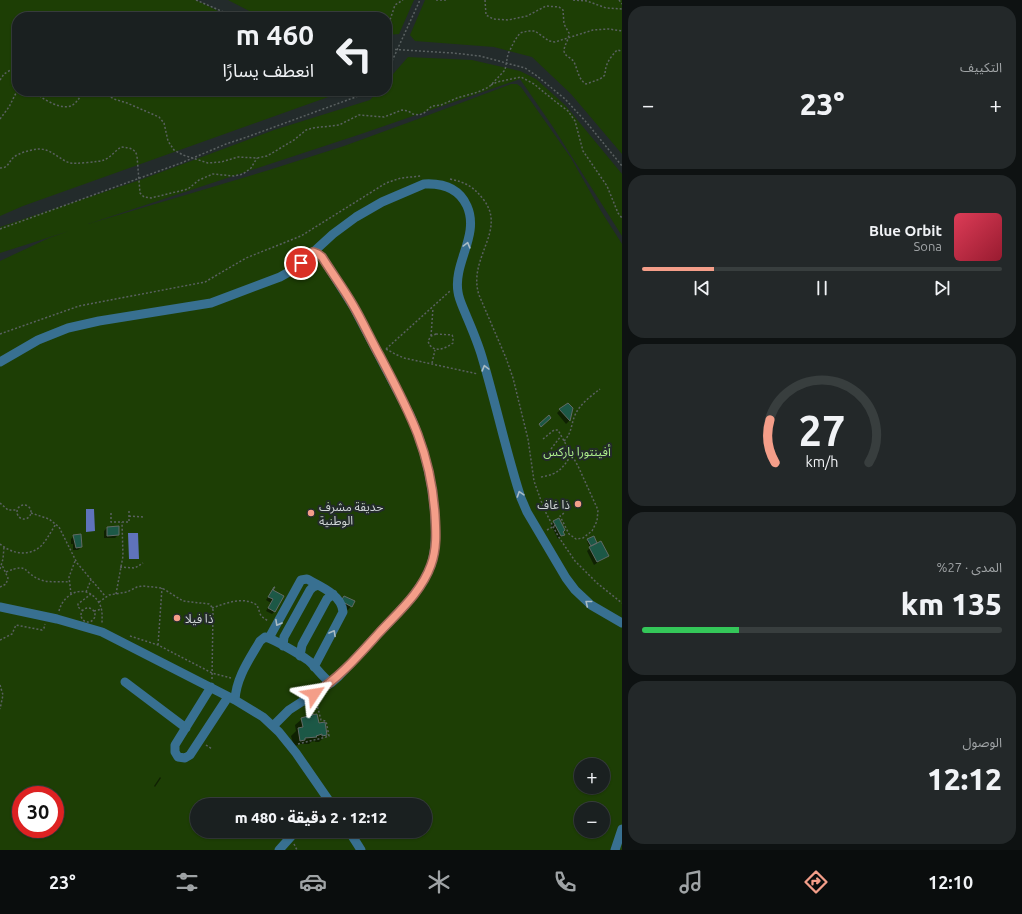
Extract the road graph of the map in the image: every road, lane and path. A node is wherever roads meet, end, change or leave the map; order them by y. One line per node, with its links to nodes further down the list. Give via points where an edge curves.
1 (196, 0): 11 (path)
2 (403, 0): 12 (path, via 395,5)
3 (420, 0): 16 (path)
4 (436, 0): 5 (path)
5 (446, 0)
6 (484, 0): 14 (path, via 486,15 494,19 508,20 527,16 546,6 560,7 563,10 564,24 570,33)
7 (573, 0): 10 (path)
8 (619, 0): 9 (path)
9 (622, 4)
10 (622, 9)
11 (224, 12)
12 (392, 14)
13 (622, 31): 14 (path, via 593,30)
14 (569, 38): 17 (path, via 564,52 573,61 581,81 586,84 605,75 605,66 610,58 617,50); 19 (path, via 552,42 535,31 524,32 515,40)
15 (392, 50): 16 (path)
16 (397, 50): 18 (path); 19 (path, via 480,56)
17 (622, 51)
18 (392, 61)
19 (506, 63): 22 (path, via 502,73); 31 (path, via 532,72 565,99)
20 (12, 69): 21 (path)
21 (0, 80)
22 (489, 86): 30 (path, via 441,105 432,106 419,115 402,110 384,117 358,115 339,125 309,129 271,154); 36 (path, via 521,77 534,84 568,112 575,122 583,151 607,186)
23 (14, 96): 28 (path)
24 (41, 96): 25 (path, via 50,102 68,107 75,104)
25 (81, 96)
26 (109, 96): 29 (path, via 159,117 164,123 170,146)
27 (358, 96): 29 (path)
28 (0, 119)
29 (190, 158): 30 (path, via 208,163 238,157); 34 (path)
30 (257, 158): 34 (path, via 251,168 243,174 213,174 188,189 168,195 144,197 140,194)
31 (622, 166)
32 (0, 168): 34 (path, via 8,165 13,157 36,149 49,151 76,164 105,160 121,147 136,152)
33 (426, 176): 41 (path, via 401,178 386,183 302,236 246,258 205,282 79,306)
34 (139, 178): 37 (path)
35 (444, 178): 67 (path, via 469,185 490,209 491,228 478,267 477,290 513,378 528,439 534,481)
36 (622, 218)
37 (0, 229)
38 (313, 252): 39 (street, one-way to 38, via 470,233 470,214 461,196 444,185 424,184 382,202 344,225); 45 (street, via 322,257 347,295); 46 (street, via 286,275 224,299 198,306 83,324 38,340)
39 (457, 284): 40 (path); 48 (street, one-way to 39)
40 (434, 307): 42 (path); 43 (path)
41 (0, 334)
42 (431, 336): 44 (path, via 429,343); 44 (path, via 436,334 453,337 452,344)
43 (386, 349): 45 (path); 47 (path, via 399,357)
44 (435, 350): 47 (path)
45 (379, 355): 110 (street, via 410,415 424,449 432,486 435,549 427,575 416,593)
46 (0, 362)
47 (432, 364): 48 (path)
48 (488, 376): 68 (street, one-way to 48, via 521,498)
49 (600, 389): 52 (path, via 578,410 570,434)
50 (561, 436): 51 (path, via 555,429); 52 (path); 53 (path)
51 (542, 439)
52 (564, 441): 54 (path)
53 (551, 449)
54 (572, 454): 55 (path, via 559,472); 61 (path, via 597,506 598,517 592,531 578,539 571,536 562,522 560,516)
55 (541, 477)
56 (0, 503): 58 (path, via 8,510)
57 (129, 509): 62 (path)
58 (16, 510): 59 (path, via 25,505); 59 (path, via 17,516 22,520 28,518)
59 (31, 513): 65 (path)
60 (111, 513): 64 (path, via 111,522)
61 (564, 513)
62 (129, 516): 63 (path); 64 (path, via 130,522)
63 (143, 517)
64 (122, 522): 74 (path, via 123,556)
65 (56, 524): 70 (path, via 45,542 33,551 18,553); 71 (path)
66 (556, 526): 67 (path)
67 (553, 527): 68 (path); 89 (path, via 585,573)
68 (540, 534): 97 (street, one-way to 68, via 597,609 580,596 566,578)
69 (0, 544): 70 (path)
70 (4, 547): 73 (path)
71 (76, 560): 77 (path); 78 (path)
72 (143, 563): 74 (path, via 135,568)
73 (2, 565): 75 (path); 76 (path)
74 (120, 567): 85 (path)
75 (0, 569)
76 (6, 572): 78 (path, via 22,567 40,579); 80 (path, via 7,583)
77 (91, 580): 82 (path); 87 (path)
78 (69, 582): 83 (path)
79 (318, 585): 86 (street); 98 (street, one-way to 98, via 307,579 301,580); 104 (street, via 310,590 284,637)
80 (0, 587)
81 (162, 588): 85 (path, via 140,586); 91 (path, via 183,601 207,603); 103 (path)
82 (86, 592): 83 (path); 84 (path)
83 (71, 594): 96 (path, via 62,602)
84 (91, 594): 88 (path); 93 (path, via 78,604)
85 (116, 594): 87 (path)
86 (333, 594): 105 (street, via 327,599 301,647); 106 (street, one-way to 86, via 343,615 339,600)
87 (106, 597): 88 (path)
88 (99, 602): 92 (path)
89 (622, 603)
90 (0, 607): 95 (street)
91 (212, 608): 98 (path, via 236,600 254,603 259,607 261,616); 107 (path)
92 (102, 610): 94 (path); 99 (path, via 102,624)
93 (82, 611): 94 (path, via 90,608); 94 (path, via 82,619 89,622 95,617)
94 (94, 611)
95 (46, 616): 96 (street); 102 (path, via 44,629 16,625 12,634)
96 (57, 619): 112 (street, via 107,634)
97 (622, 622)
98 (276, 625): 101 (street)
99 (106, 626)
100 (127, 635): 103 (path)
101 (269, 638): 104 (street); 108 (street, via 261,639)
102 (0, 640)
103 (158, 645): 107 (path)
104 (283, 646): 105 (street)
105 (300, 656): 106 (street)
106 (314, 667): 110 (street)
107 (212, 673): 108 (path); 112 (path)
108 (238, 680): 114 (street)
109 (125, 682): 117 (street)
110 (331, 683): 113 (street)
111 (0, 685): 115 (path, via 3,695)
112 (211, 687): 114 (street); 117 (street)
113 (314, 694): 116 (street, via 289,710); 118 (path, via 320,719 326,720 329,736)
114 (231, 698): 116 (street); 117 (street, via 190,755 182,758 176,755 174,748)
115 (0, 709)
116 (273, 726): 118 (street)
117 (186, 728)
118 (290, 746): 119 (street)
119 (327, 798)
120 (622, 829): 125 (street)
121 (290, 838): 123 (street)
122 (353, 838): 124 (street)
123 (279, 850)
124 (361, 850)
125 (615, 850)

